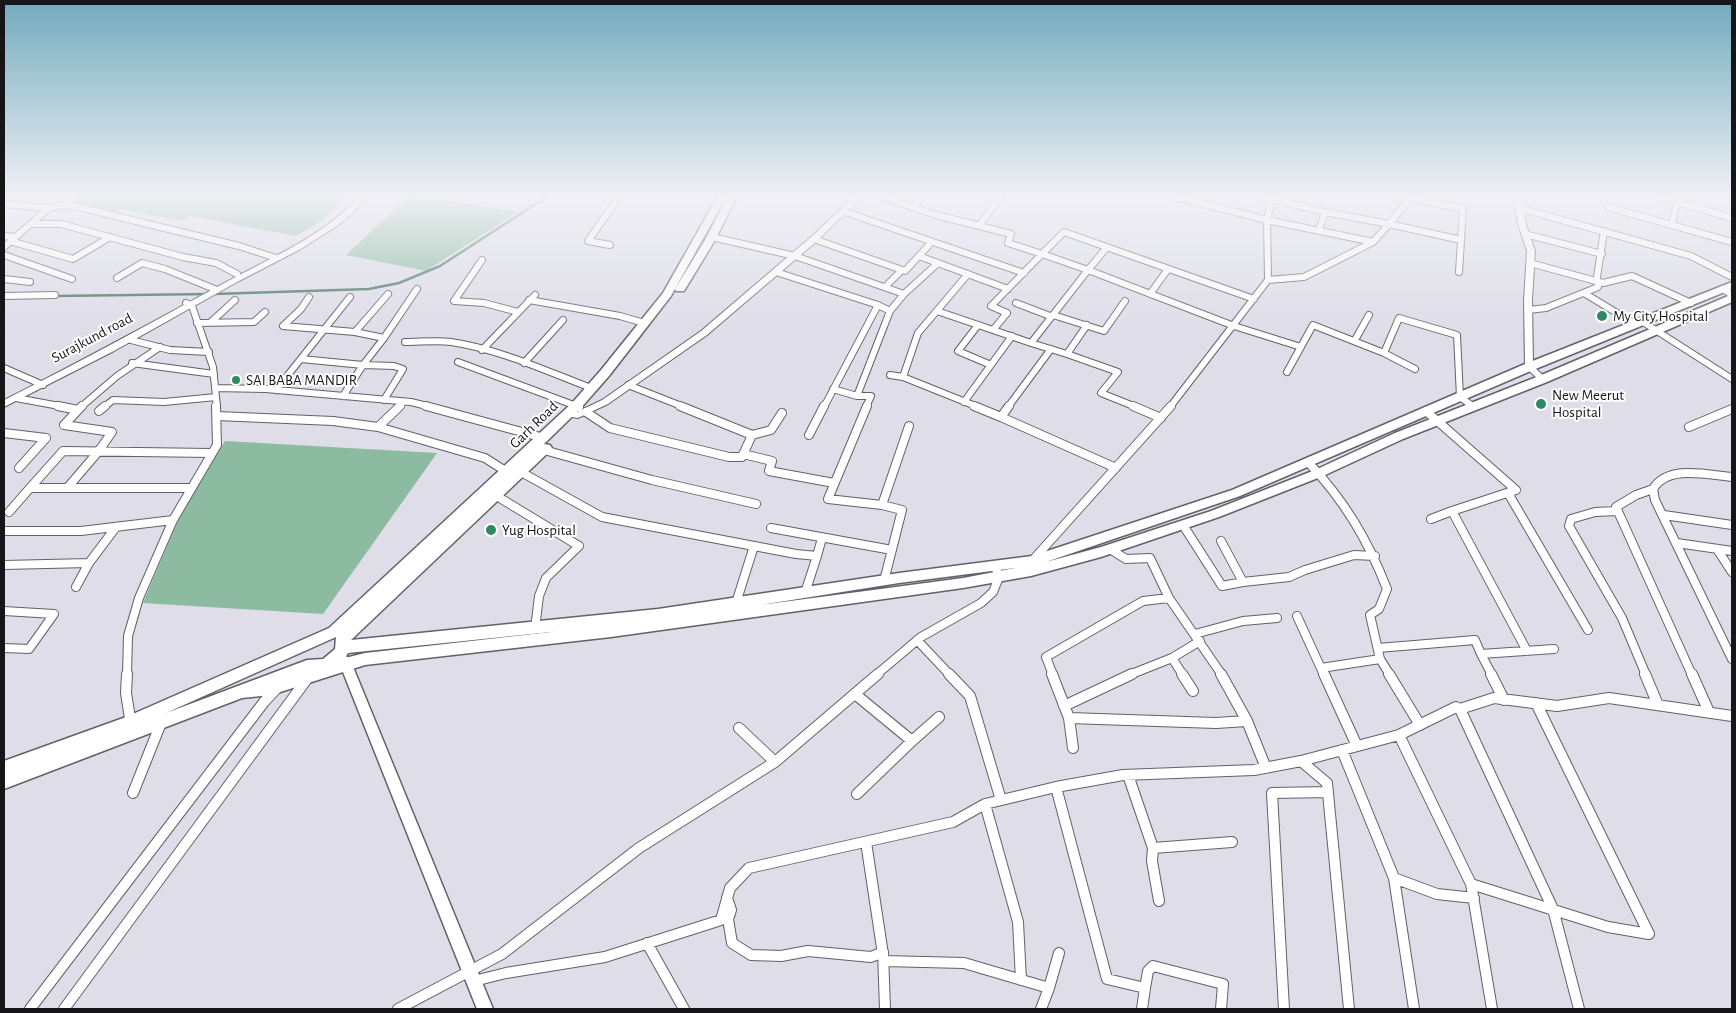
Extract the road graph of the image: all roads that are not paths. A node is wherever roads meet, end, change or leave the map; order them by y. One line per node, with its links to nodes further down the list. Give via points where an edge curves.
1 (20, 241): 2 (street, via 73,259)
2 (103, 241)
3 (126, 241): 43 (street, via 216,263)
4 (219, 241): 32 (street)
5 (305, 241): 32 (street)
6 (590, 241): 24 (street)
7 (701, 241): 38 (main road, Garh Road)
8 (709, 241): 38 (main road, Garh Road)
9 (731, 241): 30 (street)
10 (811, 241): 30 (street)
11 (820, 241): 39 (street)
12 (933, 241): 42 (street)
13 (1009, 241): 27 (street)
14 (1055, 241): 27 (street)
15 (1091, 241): 26 (street)
16 (1267, 241): 49 (street)
17 (1370, 241): 23 (street)
18 (1461, 241): 41 (street)
19 (1528, 241): 35 (street)
20 (1553, 241): 28 (street)
21 (1603, 241): 28 (street)
22 (1640, 241): 45 (street, via 1691,256)
23 (1373, 242): 49 (street, via 1304,277)
24 (610, 245)
25 (929, 245): 31 (street)
26 (1107, 247): 36 (street); 37 (street)
27 (1042, 254): 37 (street); 42 (street)
28 (1602, 254): 51 (street)
29 (4, 255): 48 (street)
30 (795, 256): 40 (street); 52 (street)
31 (919, 256): 34 (street); 39 (street)
32 (273, 257): 43 (street); 55 (street)
33 (482, 260): 79 (street, via 454,301 484,303)
34 (938, 263): 44 (street); 60 (street)
35 (1530, 263): 51 (street); 75 (street)
36 (1168, 269): 61 (street); 69 (street)
37 (1088, 270): 61 (street); 80 (street)
38 (686, 271): 57 (main road, Garh Road)
39 (905, 271): 52 (street, via 902,270)
40 (776, 272): 74 (street); 124 (street, via 704,333)
41 (1459, 272)
42 (1024, 273): 54 (street)
43 (237, 274): 55 (street)
44 (968, 274): 54 (street); 77 (street)
45 (1732, 277)
46 (4, 278): 50 (street)
47 (117, 278): 55 (street, via 142,263)
48 (72, 279)
49 (1268, 280): 69 (street)
50 (30, 282)
51 (1598, 282): 58 (street, via 1598,286); 73 (street, via 1607,284 1632,276)
52 (886, 286): 60 (street)
53 (417, 289): 95 (street)
54 (1008, 289): 91 (street, via 991,306 1007,313)
55 (214, 290): 71 (street); 71 (street, via 203,299)
56 (1730, 292): 73 (main road); 92 (main road)
57 (672, 293): 85 (main road, Garh Road); 97 (main road, Garh Road)
58 (1584, 293): 75 (street, via 1546,308); 86 (street)
59 (388, 294): 93 (street)
60 (904, 294): 76 (street)
61 (1150, 294): 89 (street)
62 (55, 295): 64 (street)
63 (535, 295): 68 (street)
64 (4, 296)
65 (309, 297): 90 (street, via 283,326)
66 (350, 297): 90 (street)
67 (235, 300): 83 (street)
68 (529, 300): 79 (street); 85 (street)
69 (1254, 300): 89 (street)
70 (1125, 301): 88 (street, via 1104,331)
71 (190, 303): 84 (street); 96 (street); 123 (street, Surajkund road)
72 (1016, 303): 80 (street)
73 (1691, 303): 86 (main road)
74 (878, 305): 76 (street); 127 (street)
75 (1528, 310): 114 (street)
76 (890, 311): 130 (street)
77 (937, 311): 87 (street); 120 (street, via 918,333)
78 (265, 312): 83 (street, via 254,322)
79 (518, 312): 104 (street)
80 (1053, 315): 88 (street); 100 (street)
81 (1369, 315): 98 (street)
82 (563, 320): 111 (street)
83 (211, 322): 84 (street)
84 (197, 323): 105 (street)
85 (644, 323): 97 (main road, Garh Road)
86 (1639, 323): 92 (street); 114 (main road)
87 (978, 325): 91 (street); 113 (street, via 958,351)
88 (1087, 325): 106 (street)
89 (1234, 326): 102 (street); 148 (street)
90 (324, 330): 93 (street); 108 (street)
91 (993, 330): 94 (street)
92 (1657, 331): 121 (street); 122 (main road)
93 (356, 332): 95 (street)
94 (1012, 336): 100 (street); 113 (street)
95 (384, 338): 112 (street)
96 (131, 340): 101 (street); 123 (street)
97 (636, 340): 126 (main road, Garh Road); 143 (main road, Garh Road)
98 (1355, 340): 102 (street, via 1313,325); 107 (street)
99 (405, 342): 104 (street, via 450,342)
100 (1031, 342): 103 (street)
101 (160, 347): 105 (street); 110 (street)
102 (1301, 347): 117 (street)
103 (1051, 349): 106 (street); 147 (street)
104 (482, 350): 111 (street)
105 (209, 352): 118 (street)
106 (1067, 354): 148 (street, via 1118,372 1101,393)
107 (1384, 354): 116 (street); 132 (street, via 1399,318 1457,335)
108 (301, 360): 112 (street); 128 (street)
109 (458, 362): 143 (street)
110 (132, 363): 118 (street); 141 (street)
111 (524, 363): 126 (street)
112 (363, 365): 129 (street); 135 (street, via 394,366 403,370)
113 (991, 366): 137 (street)
114 (1529, 367): 122 (street); 132 (main road)
115 (4, 368): 123 (street)
116 (1414, 369)
117 (1287, 372)
118 (214, 374): 125 (street)
119 (890, 375): 120 (street)
120 (904, 377): 137 (street)
121 (1732, 378)
122 (1543, 379): 139 (main road)
123 (40, 384): 133 (street); 134 (street, Surajkund road)
124 (628, 385): 143 (street, via 605,402); 155 (street)
125 (215, 388): 128 (street); 131 (street)
126 (592, 388): 143 (main road, Garh Road)
127 (833, 389): 130 (street); 154 (street)
128 (276, 390): 129 (street)
129 (342, 396): 135 (street)
130 (857, 396): 166 (street, via 871,396)
131 (216, 397): 142 (street, via 164,402 112,400); 146 (street)
132 (1460, 397): 139 (street); 144 (main road)
133 (16, 398): 138 (street); 141 (street)
134 (4, 399)
135 (384, 400): 136 (street)
136 (404, 402): 151 (street); 156 (street, via 444,410)
137 (964, 402): 147 (street)
138 (4, 404)
139 (1474, 407): 149 (main road)
140 (1732, 409): 152 (street)
141 (78, 410): 157 (street, via 64,425 112,432)
142 (100, 411)
143 (578, 411): 156 (main road, Garh Road); 159 (street, via 610,428 729,457 742,457)
144 (1426, 411): 149 (street); 160 (main road)
145 (782, 413): 155 (street, via 774,429)
146 (217, 416): 151 (street, via 333,421); 158 (street, via 217,444)
147 (1001, 417): 162 (street)
148 (1161, 418): 162 (street)
149 (1439, 422): 164 (main road, via 1399,436); 171 (street, via 1516,490)
150 (909, 426): 174 (street)
151 (378, 427): 163 (street, via 486,458)
152 (1689, 427)
153 (4, 433): 161 (street, via 46,438)
154 (809, 434)
155 (752, 435): 159 (street)
156 (544, 444): 163 (main road, Garh Road); 173 (street, via 652,480)
157 (98, 452): 158 (street); 167 (street); 168 (street, via 63,451)
158 (212, 453): 169 (street)
159 (743, 454): 166 (street, via 772,461 769,472)
160 (1308, 462): 164 (street); 179 (main road, via 1236,493)
161 (19, 468)
162 (1116, 468): 200 (street)
163 (514, 472): 172 (main road, Garh Road); 182 (main road, Garh Road); 191 (street, via 602,517)
164 (1319, 473): 184 (main road); 197 (street, via 1355,517)
165 (1732, 477): 170 (street, via 1672,474 1657,482)
166 (834, 483): 174 (street, via 828,499)
167 (68, 487): 168 (street); 169 (street)
168 (30, 488): 177 (street)
169 (192, 488): 181 (street)
170 (1653, 489): 176 (street, via 1616,507); 178 (street)
171 (1508, 493): 175 (street); 214 (street)
172 (495, 495): 182 (main road, Garh Road); 213 (street, via 579,546 546,578 539,596)
173 (756, 504)
174 (882, 506): 194 (street, via 902,510)
175 (1452, 511): 180 (street); 221 (street)
176 (1617, 511): 236 (street, via 1595,512 1571,519 1569,526 1622,618); 239 (street)
177 (9, 512)
178 (1664, 515): 183 (street); 190 (street)
179 (1164, 517): 184 (main road); 200 (main road)
180 (1431, 519)
181 (173, 520): 185 (street); 246 (street, via 139,598 128,636 126,693)
182 (456, 525): 215 (main road, Garh Road)
183 (1732, 525)
184 (1178, 526): 192 (main road); 204 (street, via 1222,586)
185 (116, 527): 187 (street, via 81,531); 198 (street)
186 (771, 528): 188 (street)
187 (4, 531)
188 (822, 538): 194 (street); 196 (street)
189 (1220, 541): 204 (street)
190 (1677, 543): 193 (street); 226 (street)
191 (754, 546): 196 (street); 208 (street)
192 (1110, 549): 200 (main road); 207 (street, via 1126,559 1150,558)
193 (1717, 549): 195 (street); 202 (street)
194 (892, 550): 203 (street)
195 (1732, 551)
196 (817, 556): 206 (street)
197 (1375, 556): 204 (street, via 1354,555 1289,578); 219 (street, via 1387,589 1379,609 1370,616)
198 (89, 563): 199 (street); 205 (street)
199 (4, 565)
200 (1031, 566): 201 (main road)
201 (997, 572): 203 (main road); 208 (main road); 217 (street, via 993,592 981,603)
202 (1732, 572)
203 (884, 581): 206 (main road)
204 (1243, 582)
205 (76, 586)
206 (805, 593): 208 (main road)
207 (1169, 598): 216 (street); 237 (street, via 1142,601 1046,657)
208 (737, 609): 212 (main road)
209 (4, 611): 218 (street, via 54,614 30,649)
210 (1297, 616): 228 (street)
211 (1277, 618): 216 (street, via 1243,621)
212 (611, 626): 213 (main road); 227 (main road)
213 (535, 629): 215 (main road)
214 (1588, 630)
215 (335, 638): 232 (main road, via 338,657 328,664 307,666); 246 (main road, via 310,643)
216 (1198, 638): 224 (street); 243 (street)
217 (917, 640): 233 (street); 263 (street, via 970,696)
218 (7, 648): 223 (street)
219 (1378, 648): 222 (street, via 1476,640); 225 (street)
220 (1554, 649): 221 (street)
221 (1527, 651): 222 (street)
222 (1481, 654): 234 (street)
223 (4, 656)
224 (1172, 658): 231 (street); 237 (street, via 1134,672)
225 (1380, 659): 228 (street); 245 (street)
226 (1732, 659)
227 (345, 662): 229 (main road); 277 (main road)
228 (1321, 668): 250 (street)
229 (307, 679): 230 (main road); 282 (street)
230 (278, 686): 232 (main road, via 251,693); 281 (street)
231 (1193, 691)
232 (239, 692): 244 (main road)
233 (854, 694): 249 (street); 254 (street)
234 (1504, 700): 235 (street); 238 (street, via 1494,698)
235 (1536, 703): 236 (street, via 1557,706 1609,698); 273 (street, via 1649,934 1608,927)
236 (1658, 705): 239 (street)
237 (1064, 706): 242 (street)
238 (1460, 709): 245 (street, via 1456,707); 273 (street)
239 (1709, 712): 240 (street)
240 (1732, 716)
241 (939, 717): 249 (street)
242 (1069, 718): 243 (street, via 1216,723); 251 (street)
243 (1247, 721): 256 (street)
244 (161, 723): 246 (main road); 261 (street)
245 (1420, 725): 248 (street)
246 (131, 728): 255 (main road); 258 (main road)
247 (739, 728): 254 (street)
248 (1399, 735): 250 (street); 269 (street)
249 (912, 741): 262 (street)
250 (1357, 746): 252 (street)
251 (1074, 748)
252 (1342, 750): 253 (street); 268 (street)
253 (1301, 761): 256 (street); 260 (street, via 1326,782)
254 (775, 762): 277 (street, via 639,848)
255 (4, 768)
256 (1266, 768): 257 (street)
257 (1128, 775): 259 (street); 267 (street)
258 (4, 782)
259 (1056, 787): 263 (street); 280 (street, via 1107,978)
260 (1328, 792): 290 (street, via 1272,793); 291 (street)
261 (133, 793)
262 (857, 794)
263 (1000, 800): 264 (street)
264 (985, 804): 265 (street, via 953,822); 278 (street, via 1018,922)
265 (866, 842): 270 (street, via 750,868 730,888); 275 (street)
266 (1232, 842): 267 (street)
267 (1153, 848): 272 (street)
268 (1394, 878): 271 (street, via 1437,894); 292 (street)
269 (1471, 884): 271 (street); 273 (street)
270 (727, 898): 274 (street, via 721,920); 275 (street, via 731,910 728,920 732,942 751,955 780,956 808,951 871,957)
271 (1474, 898): 293 (street)
272 (1159, 901)
273 (1553, 910): 294 (street)
274 (647, 943): 277 (street, via 605,956); 285 (street)
275 (883, 952): 278 (street, via 884,961 964,964); 286 (street)
276 (1059, 953): 279 (street)
277 (472, 976): 283 (street); 284 (main road)
278 (1021, 980): 279 (street)
279 (1050, 988): 287 (street)
280 (1145, 988): 288 (street); 289 (street, via 1148,971 1153,966 1223,984)
281 (30, 1009)
282 (64, 1009)
283 (398, 1009)
284 (485, 1009)
285 (684, 1009)
286 (885, 1009)
287 (1041, 1009)
288 (1142, 1009)
289 (1220, 1009)
290 (1284, 1009)
291 (1349, 1009)
292 (1414, 1009)
293 (1492, 1009)
294 (1579, 1009)

